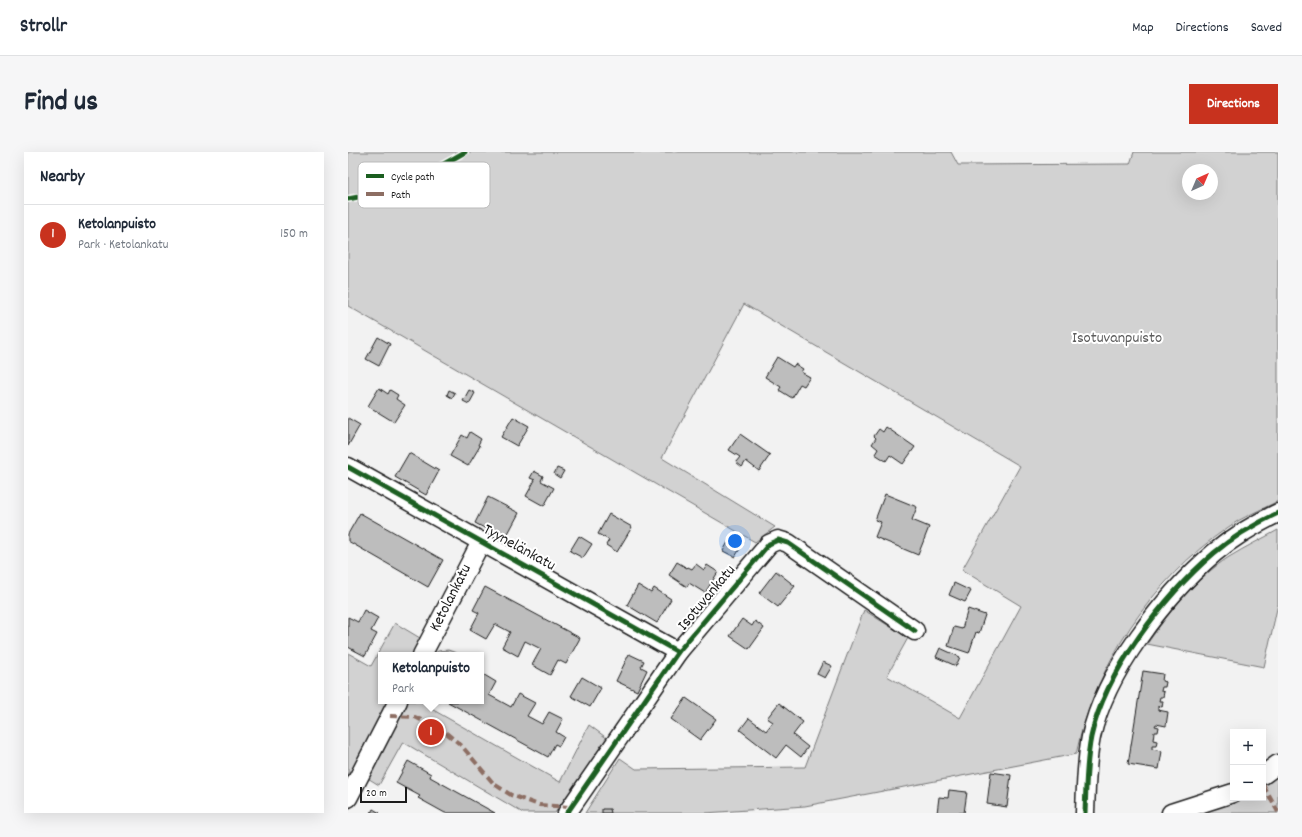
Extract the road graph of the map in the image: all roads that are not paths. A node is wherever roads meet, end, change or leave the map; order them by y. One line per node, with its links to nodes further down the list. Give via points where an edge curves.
1 (348, 467): 3 (street, Tyynelänkatu)
2 (1278, 514): 13 (street, via 1242,533 1214,553 1189,576 1137,639 1104,696 1091,738)
3 (481, 542): 5 (street, Ketolankatu); 6 (street, Tyynelänkatu)
4 (915, 631): 6 (street, Isotuvankatu, via 788,543 778,540 769,544)
5 (424, 652)
6 (678, 652): 12 (street, Isotuvankatu)
7 (396, 704): 11 (street)
8 (1278, 764): 9 (street)
9 (1266, 773)
10 (1230, 794): 14 (street)
11 (348, 798)
12 (567, 813)
13 (1085, 813)
14 (1171, 813)

